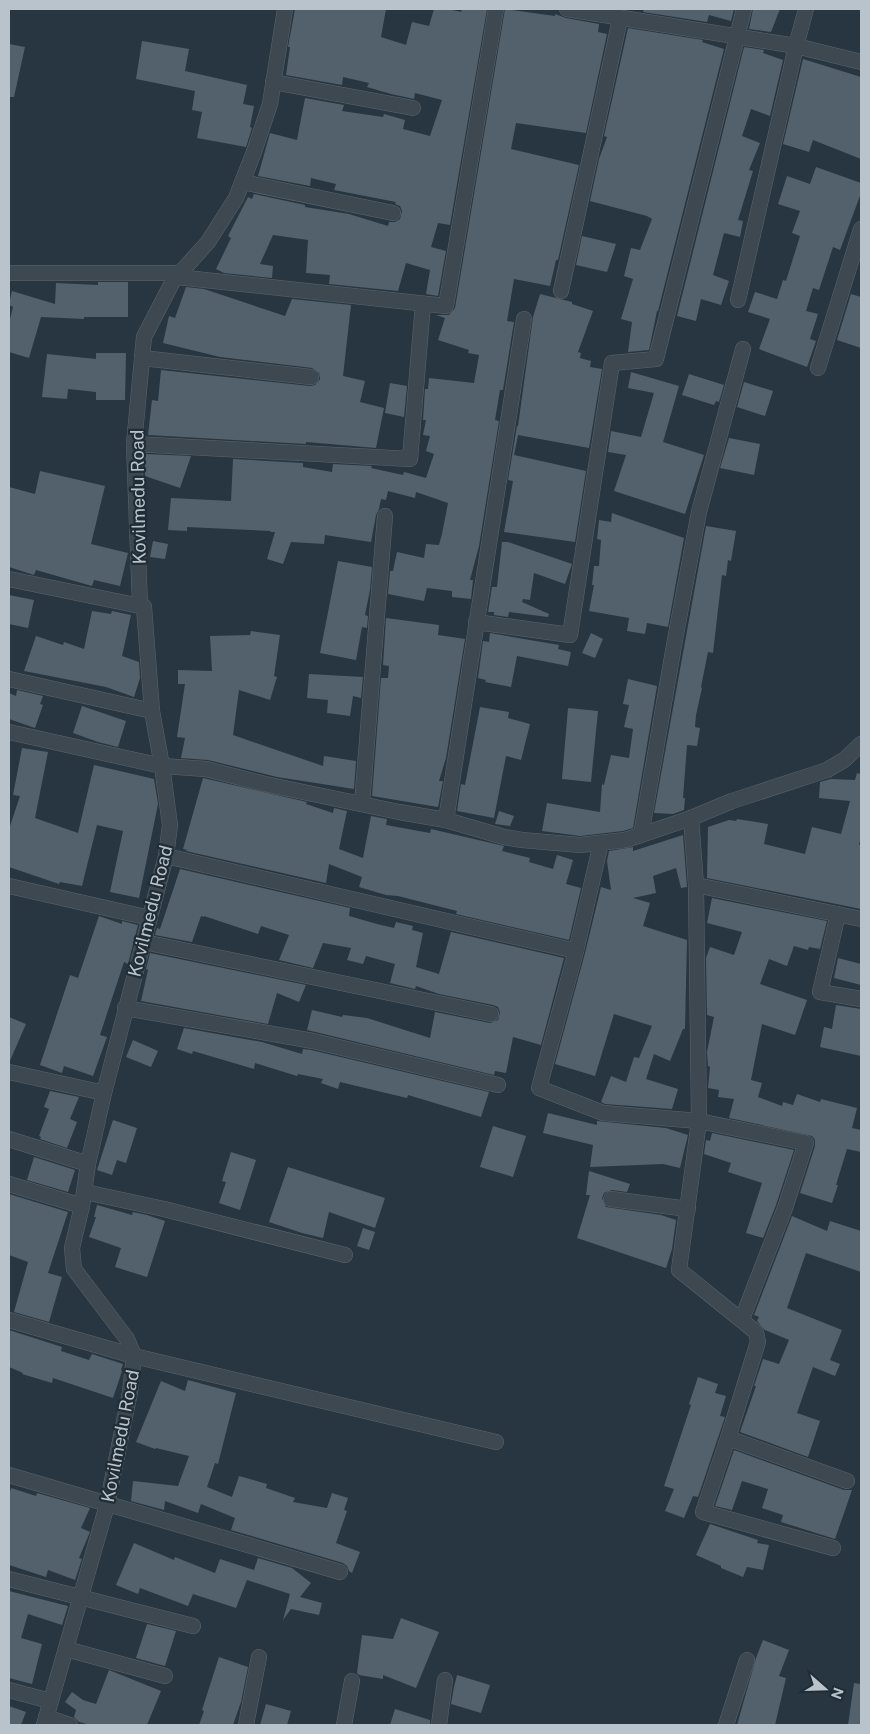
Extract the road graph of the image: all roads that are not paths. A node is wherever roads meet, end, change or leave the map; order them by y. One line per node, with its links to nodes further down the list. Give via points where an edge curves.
1 (285, 9): 10 (street, Kovilmedu Road)
2 (496, 9): 19 (street, via 446,306)
3 (567, 9): 6 (street)
4 (744, 9): 7 (street)
5 (806, 9): 8 (street)
6 (620, 19): 7 (street); 17 (street)
7 (737, 36): 8 (street); 29 (street, via 656,359 612,363 570,635)
8 (796, 46): 9 (street); 18 (street)
9 (861, 62)
10 (273, 82): 11 (street); 12 (street, Kovilmedu Road, via 270,104)
11 (413, 108)
12 (242, 182): 13 (street); 16 (street, Kovilmedu Road, via 236,198 208,242)
13 (393, 213)
14 (861, 229): 23 (street)
15 (9, 273): 16 (street)
16 (178, 275): 19 (street); 22 (street, Kovilmedu Road, via 144,337)
17 (561, 291)
18 (738, 300)
19 (423, 304): 25 (street, via 410,459)
20 (524, 319): 29 (street)
21 (743, 349): 38 (street, via 699,512)
22 (142, 358): 24 (street); 25 (street, Kovilmedu Road)
23 (818, 368)
24 (311, 377)
25 (134, 444): 28 (street, Kovilmedu Road)
26 (385, 516): 35 (street)
27 (9, 579): 28 (street)
28 (140, 606): 31 (street, Kovilmedu Road, via 144,607)
29 (476, 622): 37 (street)
30 (9, 679): 31 (street)
31 (152, 711): 34 (street, Kovilmedu Road)
32 (9, 732): 34 (street)
33 (861, 744): 36 (street, via 844,760 826,770)
34 (162, 766): 35 (street, via 206,770); 40 (street, Kovilmedu Road, via 170,825)
35 (362, 804): 37 (street)
36 (691, 818): 38 (street); 41 (street)
37 (446, 820): 39 (street, via 522,840 580,845)
38 (641, 835): 39 (street)
39 (600, 843): 47 (street)
40 (166, 856): 44 (street, Kovilmedu Road); 47 (street)
41 (696, 885): 43 (street); 54 (street)
42 (9, 886): 44 (street)
43 (838, 914): 45 (street); 48 (street, via 820,992)
44 (150, 918): 46 (street, Kovilmedu Road)
45 (861, 919)
46 (144, 942): 49 (street, Kovilmedu Road); 50 (street)
47 (576, 951): 54 (street, via 539,1088 603,1113)
48 (861, 999)
49 (125, 1008): 52 (street, via 313,1041); 53 (street, Kovilmedu Road)
50 (491, 1014)
51 (9, 1072): 53 (street)
52 (498, 1085)
53 (104, 1093): 56 (street, Kovilmedu Road)
54 (699, 1121): 60 (street); 62 (street, via 806,1143)
55 (9, 1139): 56 (street)
56 (88, 1164): 58 (street, Kovilmedu Road)
57 (9, 1184): 58 (street)
58 (84, 1199): 61 (street, via 172,1211); 64 (street, Kovilmedu Road, via 72,1248 74,1269 126,1339)
59 (611, 1199): 60 (street)
60 (688, 1209): 62 (street, via 679,1270)
61 (345, 1255)
62 (742, 1319): 65 (street, via 756,1332 758,1342)
63 (9, 1320): 64 (street)
64 (134, 1356): 66 (street); 69 (street, Kovilmedu Road)
65 (728, 1438): 68 (street); 70 (street, via 703,1512)
66 (496, 1442)
67 (9, 1475): 69 (street)
68 (847, 1481)
69 (107, 1505): 71 (street); 73 (street, Kovilmedu Road)
70 (833, 1548)
71 (340, 1572)
72 (9, 1579): 73 (street)
73 (80, 1596): 74 (street); 75 (street, Kovilmedu Road)
74 (193, 1626)
75 (66, 1649): 78 (street); 82 (street, Kovilmedu Road)
76 (259, 1657): 85 (street)
77 (747, 1660): 88 (street)
78 (165, 1676)
79 (446, 1680): 87 (street)
80 (352, 1681): 86 (street)
81 (9, 1690): 82 (street)
82 (50, 1701): 83 (street, Kovilmedu Road)
83 (45, 1721): 84 (street)
84 (70, 1725)
85 (246, 1725)
86 (344, 1725)
87 (439, 1725)
88 (726, 1725)

